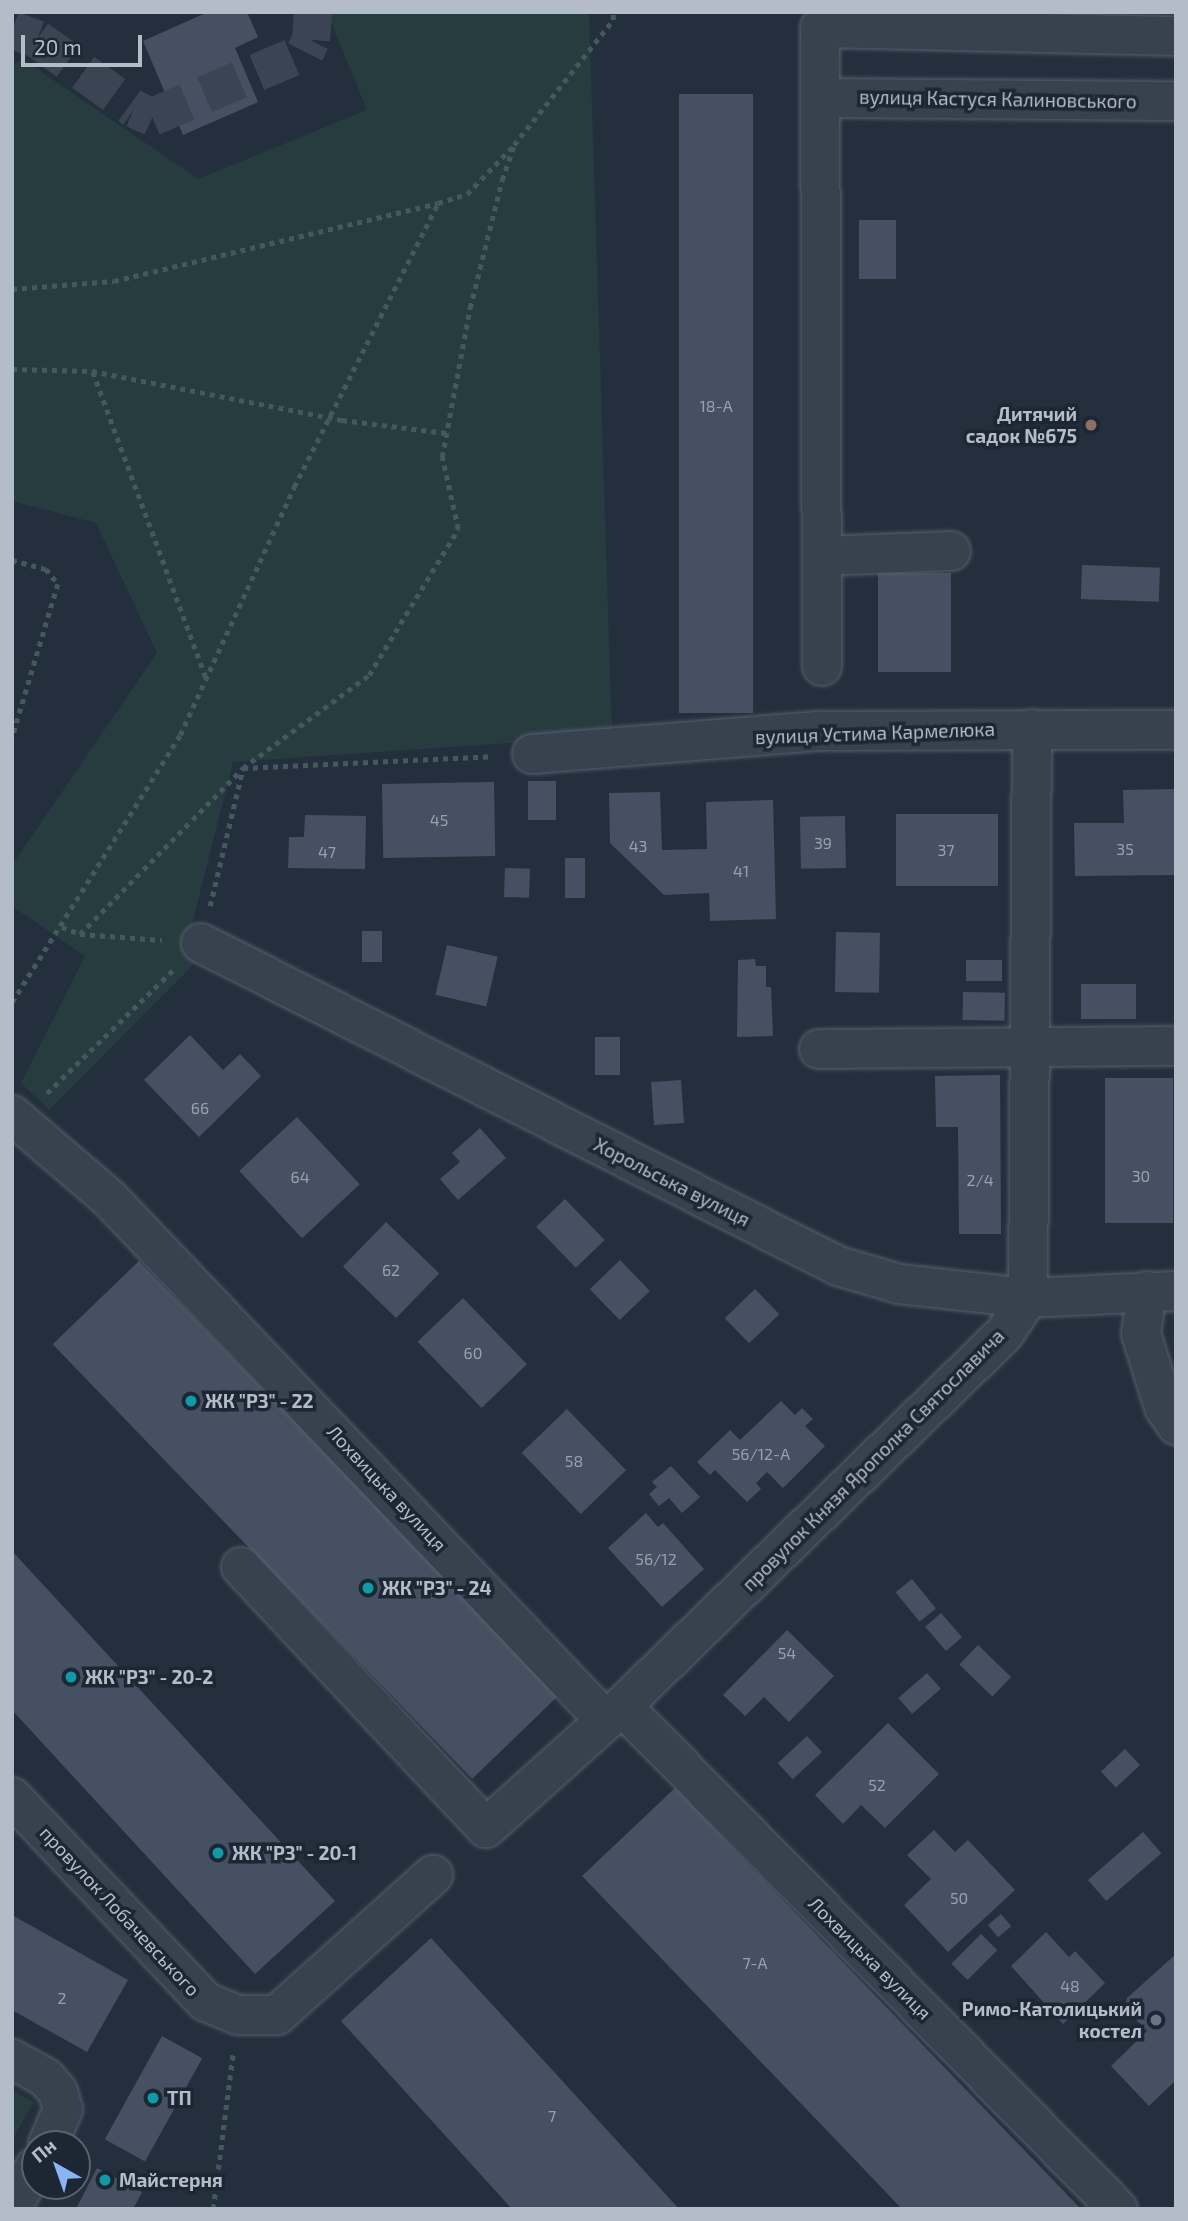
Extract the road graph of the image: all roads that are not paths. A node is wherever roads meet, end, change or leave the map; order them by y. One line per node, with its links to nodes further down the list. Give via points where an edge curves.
1 (1176, 36): 2 (street, via 820,29)
2 (821, 98): 3 (street, вулиця Кастуся Калиновського); 5 (street)
3 (1176, 101)
4 (951, 551): 5 (street)
5 (822, 556): 6 (street)
6 (822, 666)
7 (1032, 729): 8 (street, вулиця Устима Кармелюка); 9 (street, вулиця Устима Кармелюка, via 821,731); 13 (street)
8 (1176, 730)
9 (533, 754)
10 (201, 943): 16 (street, Хорольська вулиця, via 838,1266 899,1284)
11 (1176, 1046): 13 (street)
12 (819, 1049): 13 (street)
13 (1030, 1050): 16 (street)
14 (16, 1117): 19 (street, Лохвицька вулиця, via 109,1198)
15 (1161, 1291): 16 (street, Хорольська вулиця); 17 (street, via 1141,1334 1164,1406)
16 (1028, 1298): 19 (street, провулок Князя Ярополка Святославича, via 1004,1334)
17 (1176, 1425)
18 (241, 1567): 19 (street, провулок Князя Ярополка Святославича, via 486,1828)
19 (614, 1714): 26 (street, Лохвицька вулиця)
20 (12, 1797): 21 (street, провулок Лобачевського, via 206,2002 238,2015 277,2015)
21 (433, 1875)
22 (12, 2059): 23 (street, via 46,2078 58,2092 63,2109)
23 (54, 2130)
24 (21, 2191): 25 (street)
25 (12, 2207)
26 (1118, 2209)

